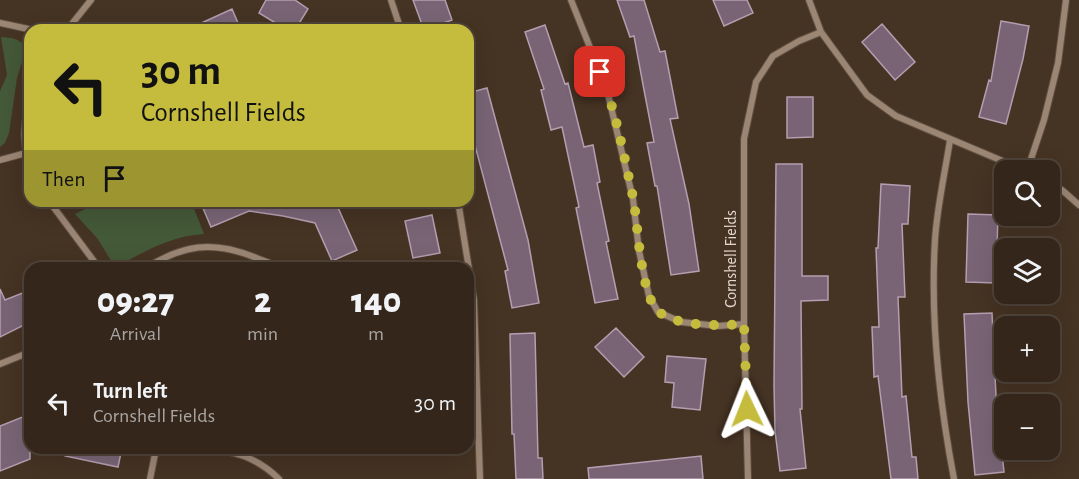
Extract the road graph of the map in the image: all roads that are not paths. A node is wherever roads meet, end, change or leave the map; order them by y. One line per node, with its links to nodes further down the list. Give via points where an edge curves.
1 (90, 0): 7 (street)
2 (391, 0): 8 (street)
3 (572, 0): 25 (street, Cornshell Fields, via 607,90 633,199 649,296 658,312 681,322)
4 (809, 0): 10 (street)
5 (1066, 0): 15 (street, via 1058,63)
6 (0, 23): 9 (street)
7 (72, 24)
8 (399, 24)
9 (24, 28)
10 (821, 32): 11 (street, via 867,95 896,116); 25 (street, Cornshell Fields, via 773,56 756,82 744,139)
11 (950, 140): 14 (street); 34 (street, via 935,239 933,324)
12 (24, 154): 13 (street)
13 (0, 160)
14 (999, 160)
15 (1030, 160)
16 (1060, 189): 17 (street)
17 (1079, 205)
18 (53, 207): 20 (street)
19 (459, 207): 23 (street)
20 (95, 262)
21 (155, 262): 22 (street, via 168,254 201,246 234,249)
22 (265, 262)
23 (468, 262)
24 (474, 300): 32 (street)
25 (744, 324): 33 (street)
26 (24, 354): 27 (street)
27 (0, 364)
28 (155, 454): 30 (street)
29 (244, 454): 31 (street)
30 (150, 479)
31 (279, 479)
32 (480, 479)
33 (748, 479)
34 (954, 479)

